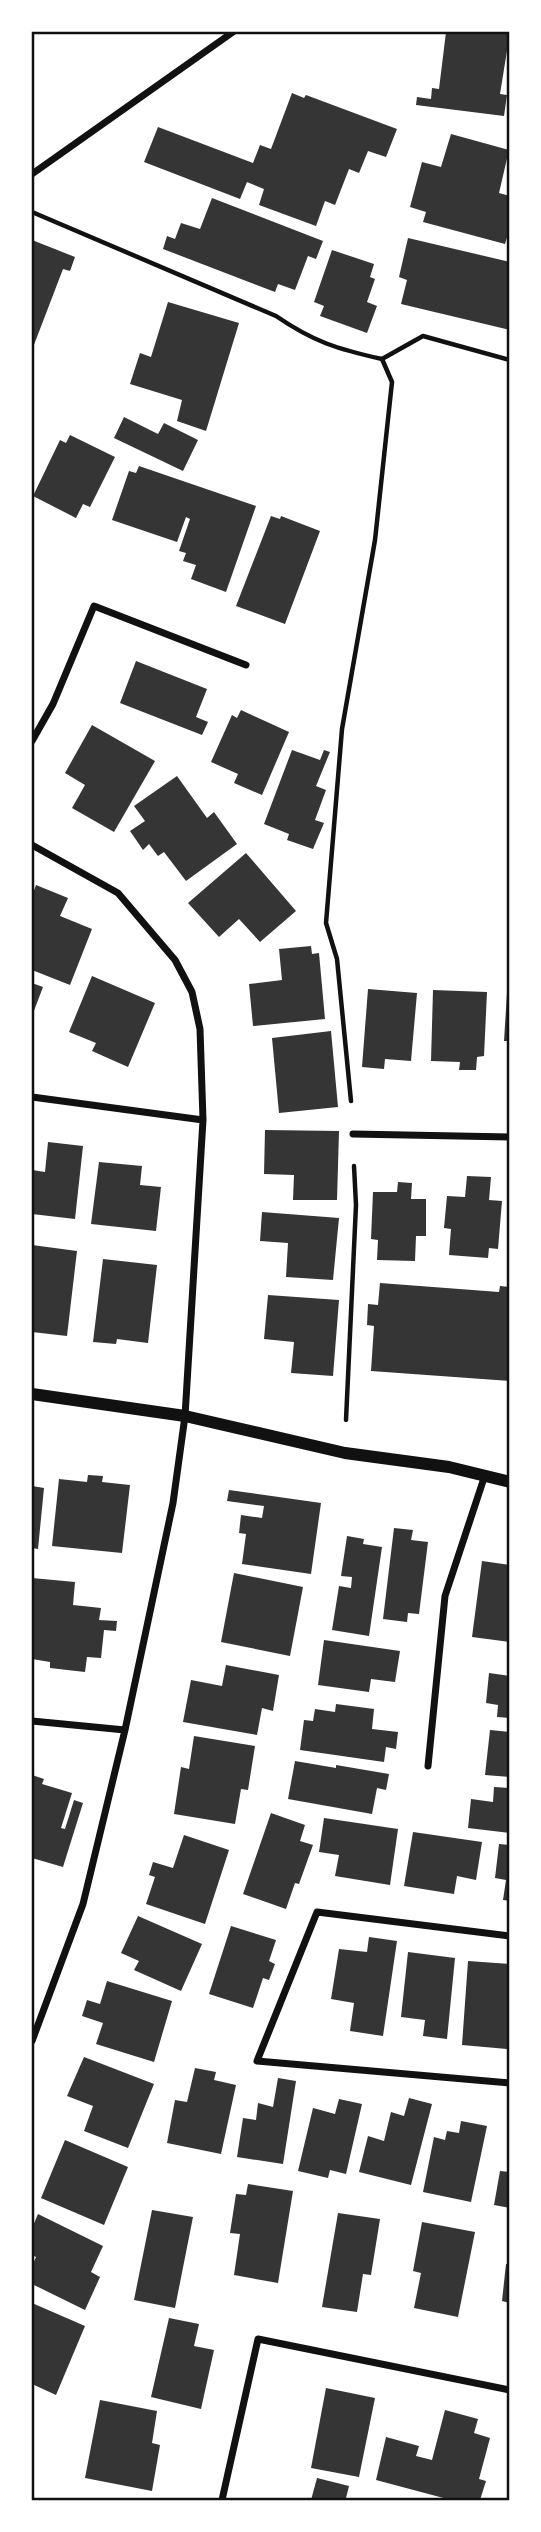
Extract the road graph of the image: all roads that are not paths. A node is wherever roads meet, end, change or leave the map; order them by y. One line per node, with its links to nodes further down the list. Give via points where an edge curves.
1 (233, 32): 2 (street)
2 (32, 174)
3 (246, 665): 4 (street, via 94,606)
4 (32, 741)
5 (32, 845): 7 (street, via 118,893 175,960 192,992 200,1029)
6 (32, 1097): 7 (street)
7 (203, 1120): 11 (street)
8 (353, 1134): 9 (street)
9 (509, 1137)
10 (32, 1394): 11 (street)
11 (185, 1416): 12 (street, via 345,1453); 15 (street, via 173,1503)
12 (485, 1475): 13 (street); 16 (street, via 444,1596)
13 (509, 1482)
14 (32, 1721): 15 (street)
15 (125, 1730): 18 (street, via 83,1904)
16 (428, 1766)
17 (509, 1936): 19 (street, via 317,1912 257,2061)
18 (32, 2041)
19 (509, 2083)
20 (509, 2390): 21 (street, via 258,2339)
21 (222, 2501)

